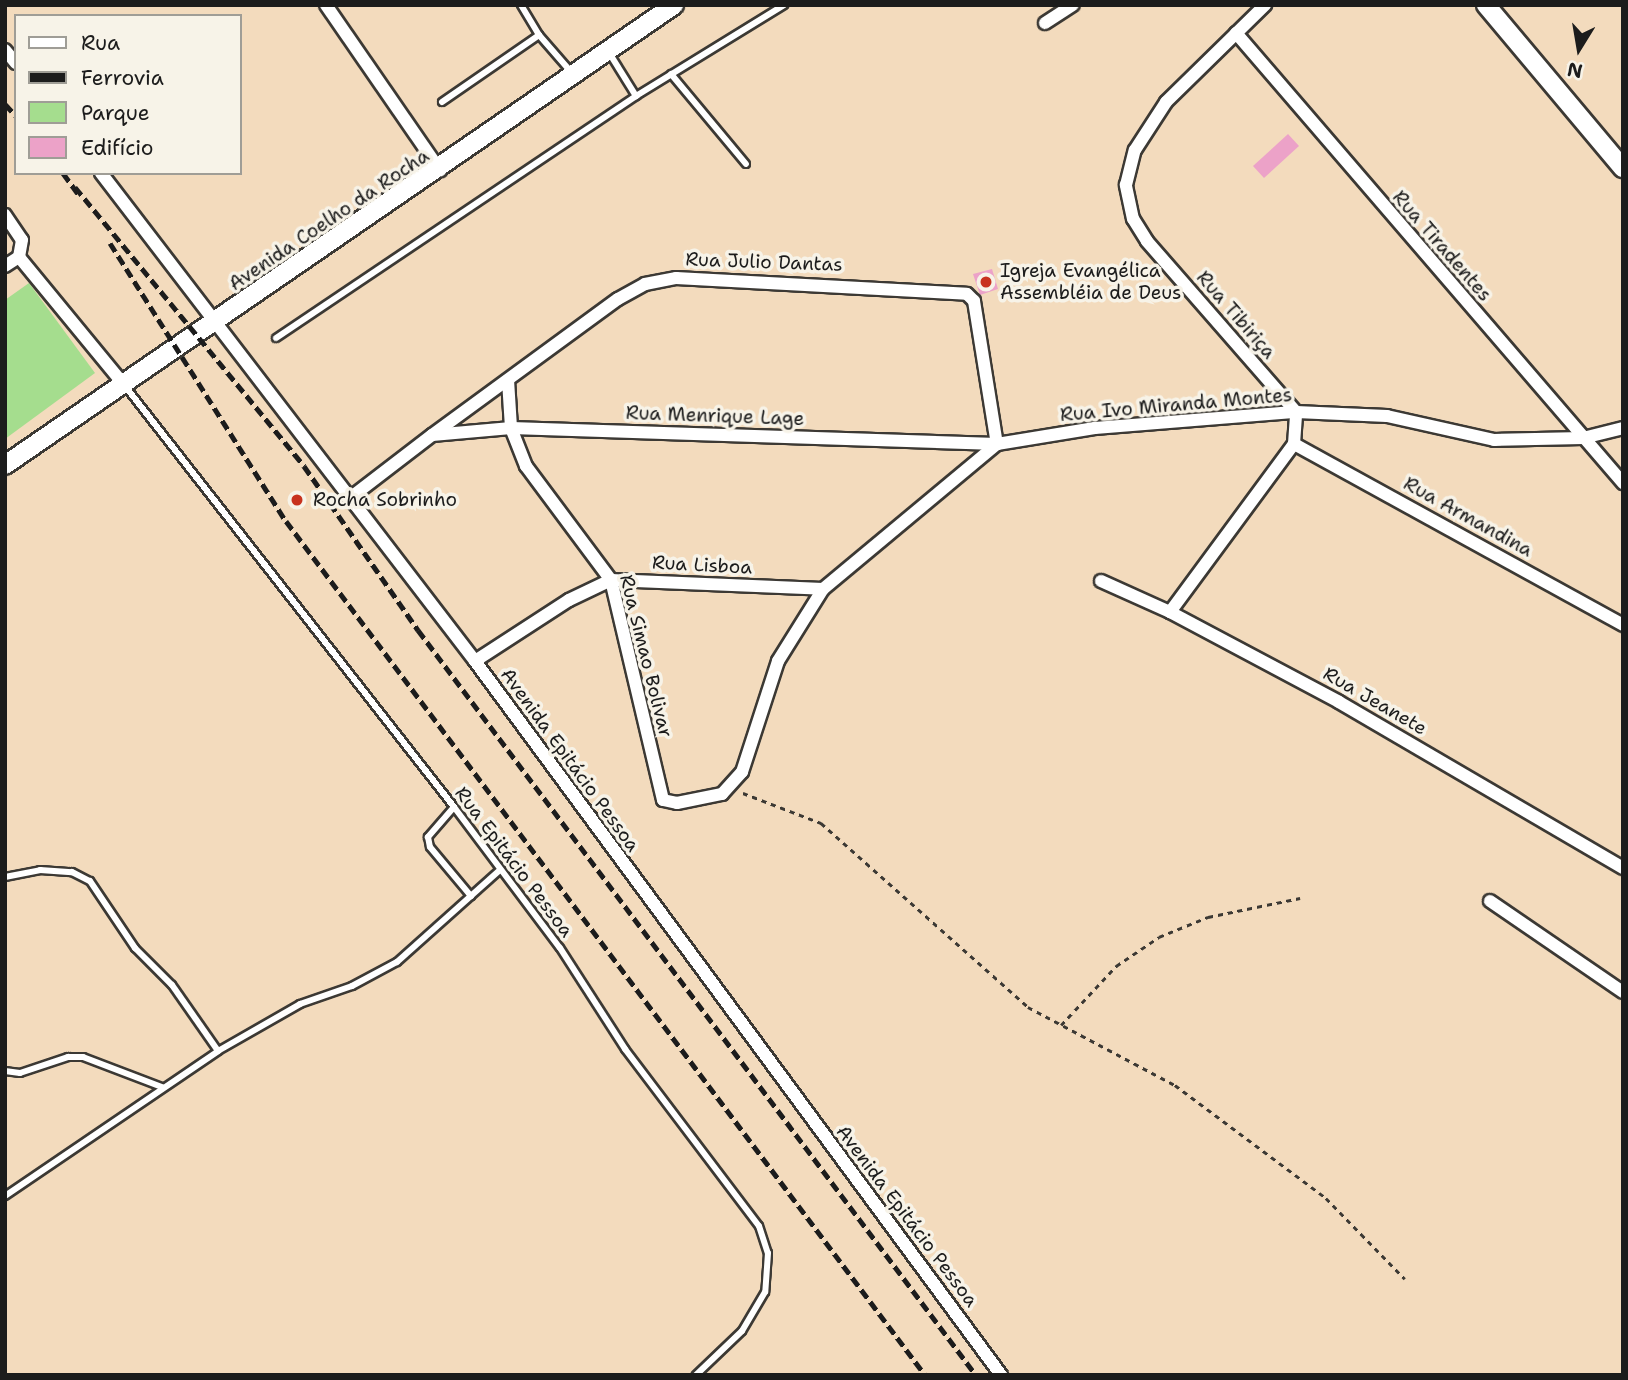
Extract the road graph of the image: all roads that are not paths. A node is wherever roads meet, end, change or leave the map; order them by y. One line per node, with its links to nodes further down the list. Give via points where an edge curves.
1 (326, 5): 18 (street)
2 (521, 5): 10 (lane)
3 (784, 5): 12 (lane)
4 (1073, 5): 8 (street)
5 (1486, 5): 17 (main road)
6 (668, 7): 11 (main road, Avenida Coelho da Rocha)
7 (1258, 7): 9 (street, Rua Tibiriça)
8 (1045, 23)
9 (1236, 33): 27 (street, Rua Tibiriça, via 1166,102 1146,131 1131,163 1127,200 1147,240); 31 (street, Rua Tiradentes)
10 (539, 35): 13 (lane); 15 (lane)
11 (610, 54): 13 (main road, Avenida Coelho da Rocha); 14 (lane)
12 (671, 74): 14 (lane); 16 (lane)
13 (575, 77): 18 (main road, Avenida Coelho da Rocha)
14 (636, 96): 24 (lane)
15 (442, 102)
16 (746, 164)
17 (1623, 168)
18 (440, 170): 23 (main road, Avenida Coelho da Rocha)
19 (103, 175): 23 (street, Avenida Epitácio Pessoa)
20 (5, 215): 21 (street, via 22,240)
21 (19, 257): 22 (street); 26 (street)
22 (5, 266)
23 (216, 323): 26 (main road, Avenida Coelho da Rocha); 36 (street, Avenida Epitácio Pessoa)
24 (276, 338)
25 (508, 380): 28 (street, Rua Simao Bolivar); 30 (street, Rua Julio Dantas); 32 (street, Rua Julio Dantas, via 645,284 709,277 958,291 974,302)
26 (125, 387): 34 (main road, Avenida Coelho da Rocha); 43 (lane, Rua Epitácio Pessoa)
27 (1296, 412): 31 (street, Rua Ivo Miranda Montes, via 1387,416 1494,440); 32 (street, Rua Ivo Miranda Montes, via 1095,428); 33 (street)
28 (511, 428): 30 (street, Rua Menrique Lage); 32 (street, Rua Menrique Lage); 37 (street, Rua Simao Bolivar, via 526,466)
29 (1623, 428): 31 (street, Rua Ivo Miranda Montes)
30 (432, 435): 36 (street, Rua Julio Dantas)
31 (1583, 438): 35 (street, Rua Tiradentes)
32 (997, 443): 39 (street)
33 (1294, 444): 40 (street); 41 (street, Rua Armandina)
34 (5, 465)
35 (1623, 483)
36 (350, 498): 42 (street, Avenida Epitácio Pessoa)
37 (611, 580): 39 (street, Rua Lisboa); 39 (street, Rua Simao Bolivar, via 663,800 686,803 730,788 750,754 778,661); 42 (street, Rua Lisboa, via 569,600)
38 (1101, 581): 40 (street, Rua Jeanete)
39 (823, 589)
40 (1170, 612): 44 (street, Rua Jeanete, via 1339,702)
41 (1623, 625)
42 (475, 661): 55 (street, Avenida Epitácio Pessoa)
43 (454, 807): 45 (lane, Rua Epitácio Pessoa); 47 (lane, via 428,837 430,847)
44 (1623, 868)
45 (500, 870): 47 (lane); 54 (lane, Rua Epitácio Pessoa, via 560,948 618,1039 759,1226 768,1253 765,1292 742,1331)
46 (5, 877): 50 (lane, via 40,870 72,872 90,881 135,948 172,985)
47 (471, 896): 50 (lane, via 376,975 300,1004)
48 (1490, 901): 49 (street)
49 (1623, 992)
50 (218, 1051): 52 (lane)
51 (5, 1071): 52 (lane, via 20,1073 68,1057 83,1057)
52 (162, 1087): 53 (lane)
53 (5, 1196)
54 (696, 1375)
55 (1001, 1375)

